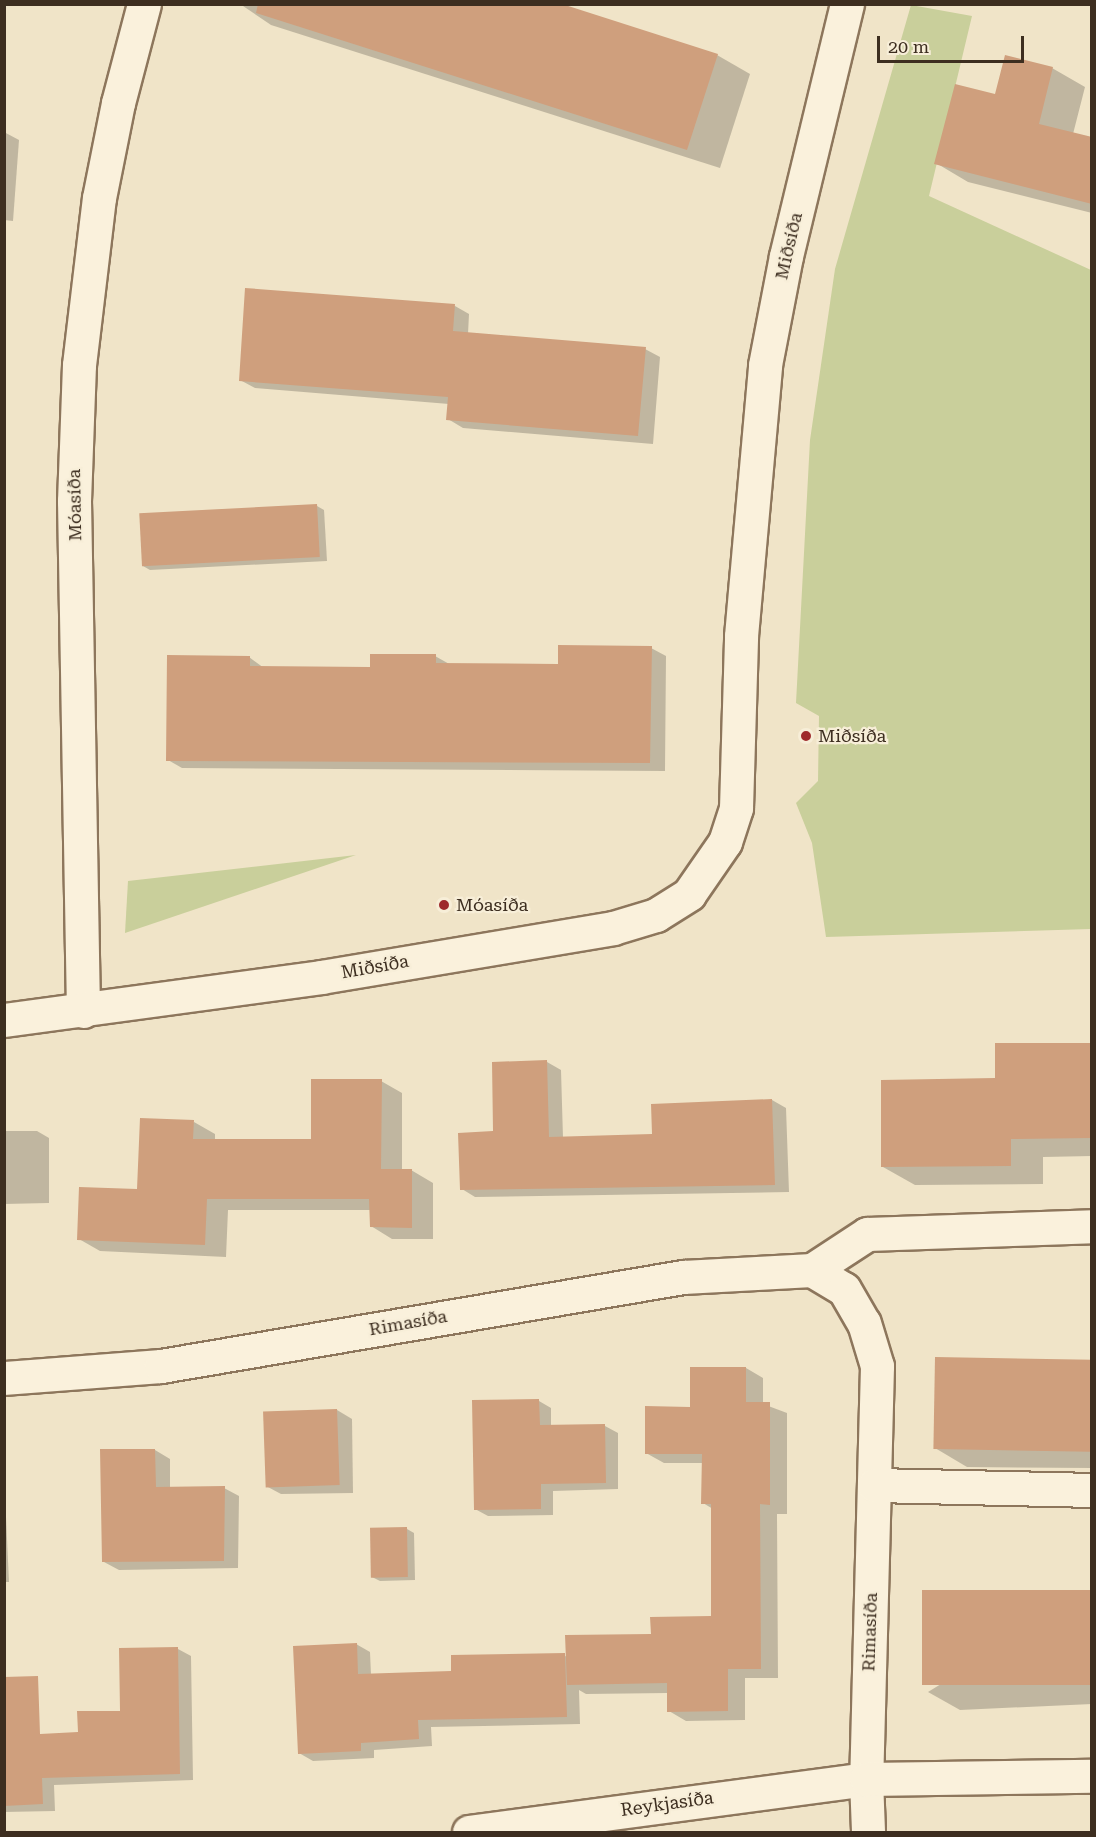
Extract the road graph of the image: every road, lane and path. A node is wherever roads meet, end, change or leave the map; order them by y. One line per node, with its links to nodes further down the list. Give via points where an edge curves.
1 (144, 4): 3 (street, Móasíða, via 99,198 79,365 74,501)
2 (847, 4): 3 (street, Miðsíða, via 786,256 765,365 741,636 736,808 725,842 689,894 656,915 613,928 321,977)
3 (83, 1011): 4 (street, Miðsíða)
4 (4, 1020)
5 (1092, 1226): 6 (street, via 867,1234)
6 (812, 1270): 7 (street, Rimasíða, via 683,1277 161,1366); 8 (street, Rimasíða, via 844,1289 864,1323 873,1356)
7 (4, 1378)
8 (873, 1485): 9 (street); 11 (street, Rimasíða)
9 (1092, 1490)
10 (1092, 1776): 11 (street)
11 (866, 1779): 12 (street, Reykjasíða); 13 (street, Rimasíða)
12 (469, 1833)
13 (868, 1833)

